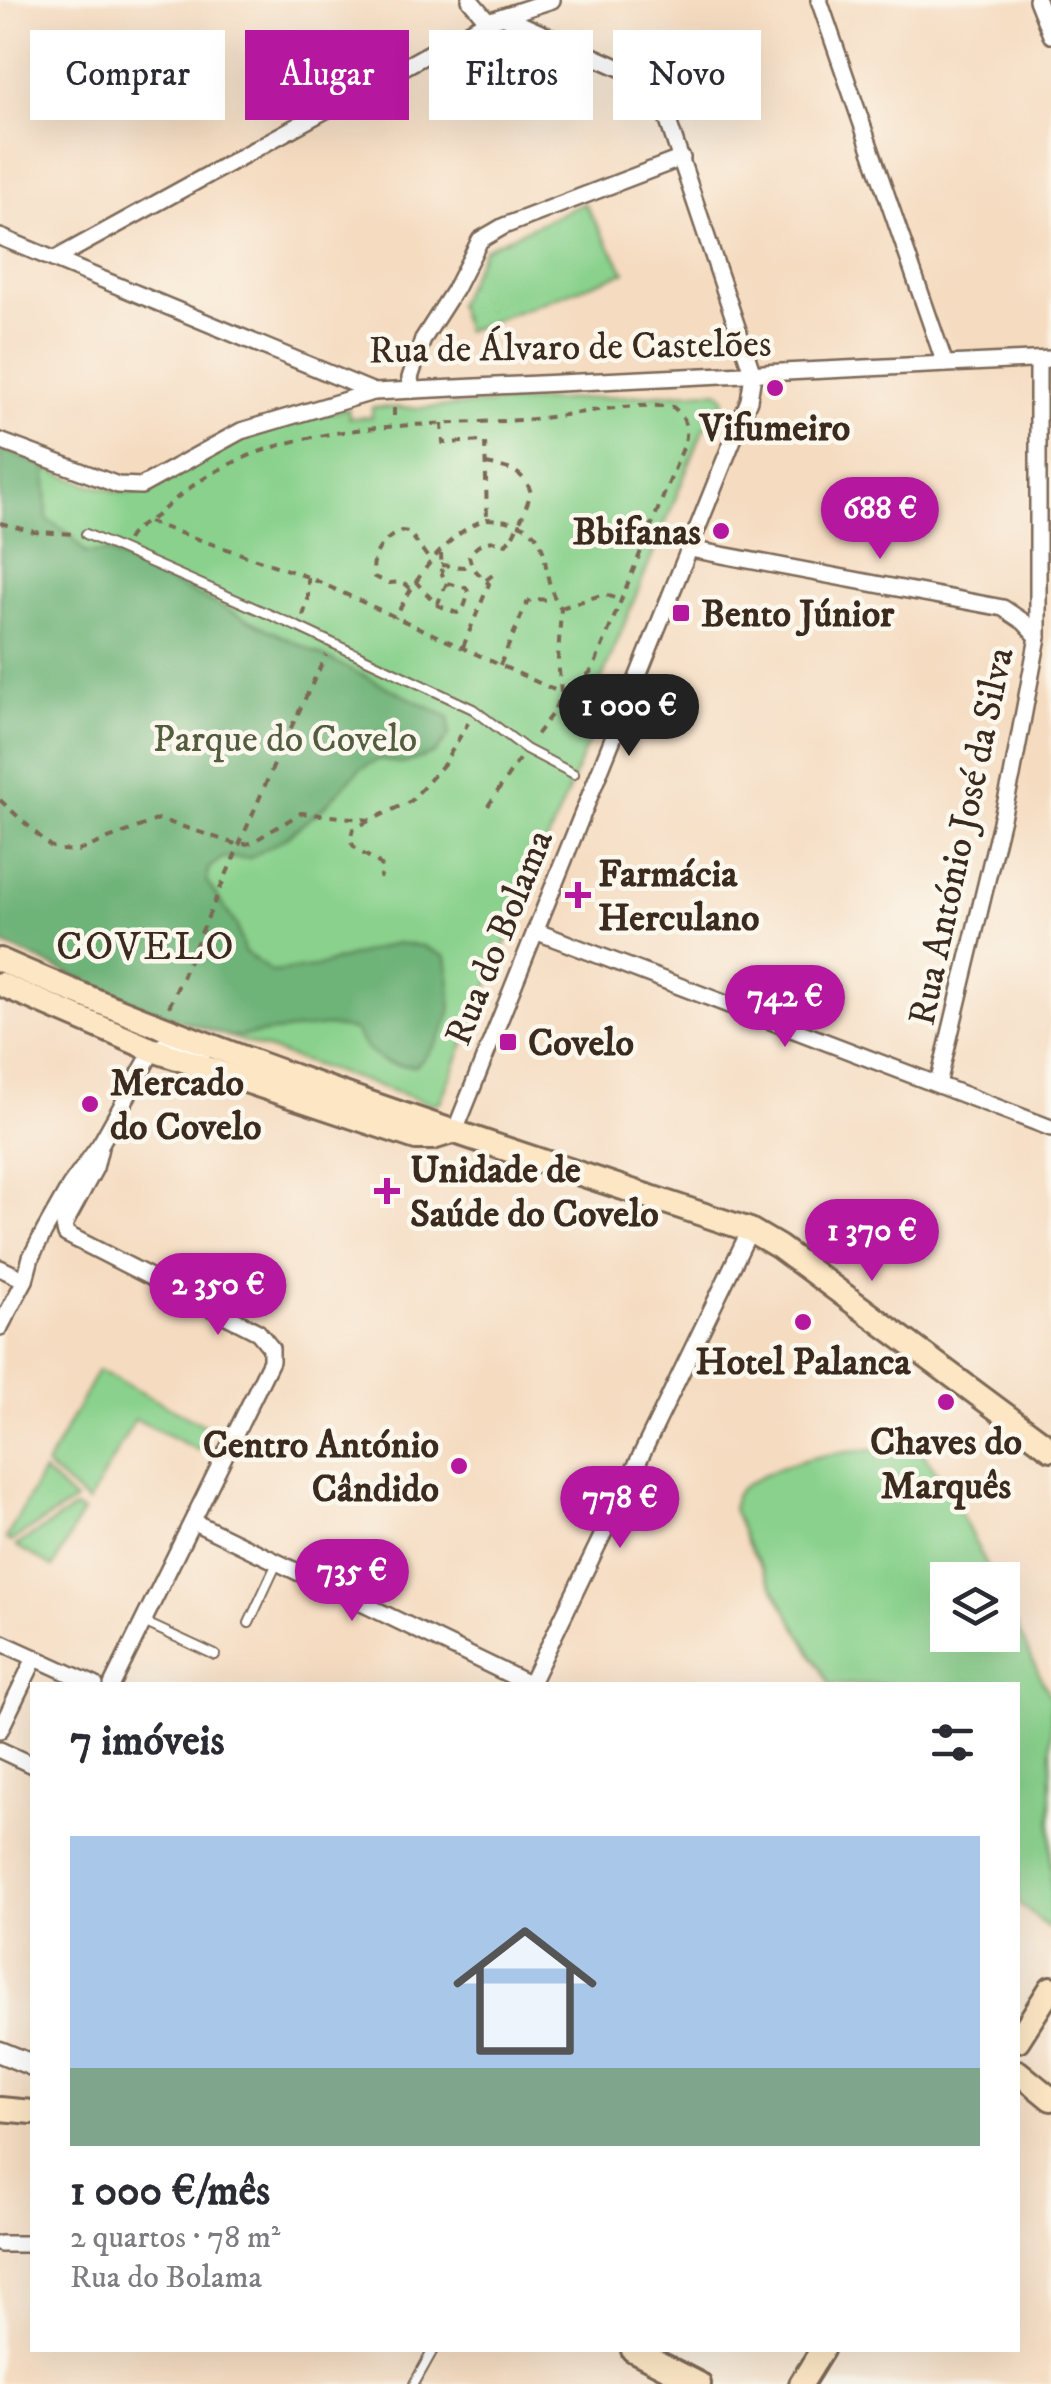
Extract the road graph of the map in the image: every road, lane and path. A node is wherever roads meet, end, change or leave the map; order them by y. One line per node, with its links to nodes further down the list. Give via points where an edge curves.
1 (470, 0): 5 (street)
2 (552, 0): 5 (street)
3 (819, 0): 11 (street)
4 (1036, 0): 6 (street)
5 (496, 19): 7 (street, via 651,83); 9 (street)
6 (1051, 35)
7 (682, 158): 12 (street); 13 (street, via 480,240 415,356)
8 (0, 237): 9 (street, Rua de Álvaro de Castelões)
9 (55, 259): 14 (street, Rua de Álvaro de Castelões)
10 (1045, 359): 11 (street, Rua de Álvaro de Castelões); 44 (street, Rua António José da Silva)
11 (945, 364): 12 (street, Rua de Álvaro de Castelões)
12 (753, 376): 13 (street, Rua de Álvaro de Castelões); 25 (street, Rua do Bolama)
13 (412, 390): 14 (street, Rua de Álvaro de Castelões)
14 (374, 392): 18 (street, via 241,431 142,486 118,485)
15 (394, 408): 17 (path)
16 (442, 422): 17 (path); 19 (path, via 443,442 486,441); 39 (path, via 665,406 680,412 685,443)
17 (394, 424): 21 (path, via 260,452 186,488)
18 (0, 441)
19 (486, 464): 20 (path); 24 (path, bridge, via 515,470 531,493)
20 (487, 518): 27 (path); 38 (path, via 533,532 546,556)
21 (148, 522): 26 (path, via 130,533); 33 (path)
22 (0, 523): 23 (path)
23 (86, 534): 26 (lane)
24 (506, 544): 28 (path); 29 (path, via 481,544)
25 (690, 549): 44 (street, via 1003,608); 57 (street, Rua do Bolama)
26 (124, 550): 43 (lane)
27 (441, 553): 30 (path); 31 (path)
28 (505, 553)
29 (469, 562): 31 (path); 34 (path)
30 (432, 563): 35 (path); 37 (path, via 409,532 384,541 374,577)
31 (441, 565): 36 (path)
32 (494, 574): 34 (path)
33 (308, 577): 42 (path); 43 (path)
34 (486, 580): 46 (path)
35 (415, 581): 37 (path); 40 (path)
36 (447, 582): 40 (path); 40 (path, via 466,588 463,610)
37 (410, 588): 42 (path)
38 (554, 600): 41 (path); 47 (path, via 527,603)
39 (621, 600): 41 (path, via 604,594); 48 (path, via 593,669)
40 (437, 605)
41 (562, 608): 48 (path)
42 (396, 618): 46 (path)
43 (298, 627): 45 (lane)
44 (1038, 637): 63 (street, Rua António José da Silva)
45 (332, 643): 49 (lane); 55 (path)
46 (462, 649): 47 (path)
47 (500, 665): 48 (path)
48 (561, 693): 50 (path)
49 (473, 709): 50 (lane); 54 (path, via 444,764 410,802)
50 (526, 748): 51 (lane); 53 (path)
51 (574, 774)
52 (0, 800): 55 (path, via 62,850 78,851 159,819)
53 (488, 806)
54 (371, 820): 55 (path, via 301,813); 56 (path, via 353,829 350,840 380,864)
55 (239, 846): 60 (path)
56 (380, 879)
57 (536, 931): 63 (street); 65 (street, Rua do Bolama)
58 (0, 960): 61 (main road)
59 (0, 984): 62 (main road)
60 (165, 1016)
61 (216, 1048): 62 (street, via 203,1053 166,1044); 65 (main road)
62 (153, 1050): 65 (main road, via 416,1138); 66 (street)
63 (938, 1084): 64 (street)
64 (1051, 1128)
65 (454, 1131): 67 (main road)
66 (101, 1143): 69 (street, via 44,1232); 74 (street, via 66,1234 258,1332 271,1348 271,1361)
67 (750, 1230): 71 (main road); 84 (street)
68 (0, 1268): 69 (street)
69 (25, 1280): 70 (street)
70 (0, 1328)
71 (963, 1384): 72 (main road, via 992,1386); 73 (main road)
72 (1051, 1430)
73 (1051, 1448)
74 (194, 1522): 75 (street); 76 (street)
75 (277, 1563): 77 (lane); 83 (street)
76 (144, 1622): 79 (lane); 82 (street)
77 (249, 1623)
78 (0, 1642): 80 (street)
79 (216, 1655)
80 (34, 1658): 81 (street); 85 (street)
81 (88, 1682)
82 (114, 1682)
83 (525, 1682)
84 (532, 1682)
85 (0, 1730)
86 (0, 1750): 87 (street)
87 (30, 1764)
88 (1051, 1988): 89 (main road)
89 (1020, 2037)
90 (0, 2052): 91 (street)
91 (30, 2064)
92 (1020, 2074): 93 (main road)
93 (1051, 2099)
94 (0, 2109): 95 (main road)
95 (30, 2112)
96 (0, 2244): 97 (street)
97 (30, 2244)
98 (432, 2352): 101 (lane)
99 (638, 2352): 102 (main road)
100 (821, 2352): 103 (main road)
101 (414, 2384)
102 (699, 2384)
103 (800, 2384)

